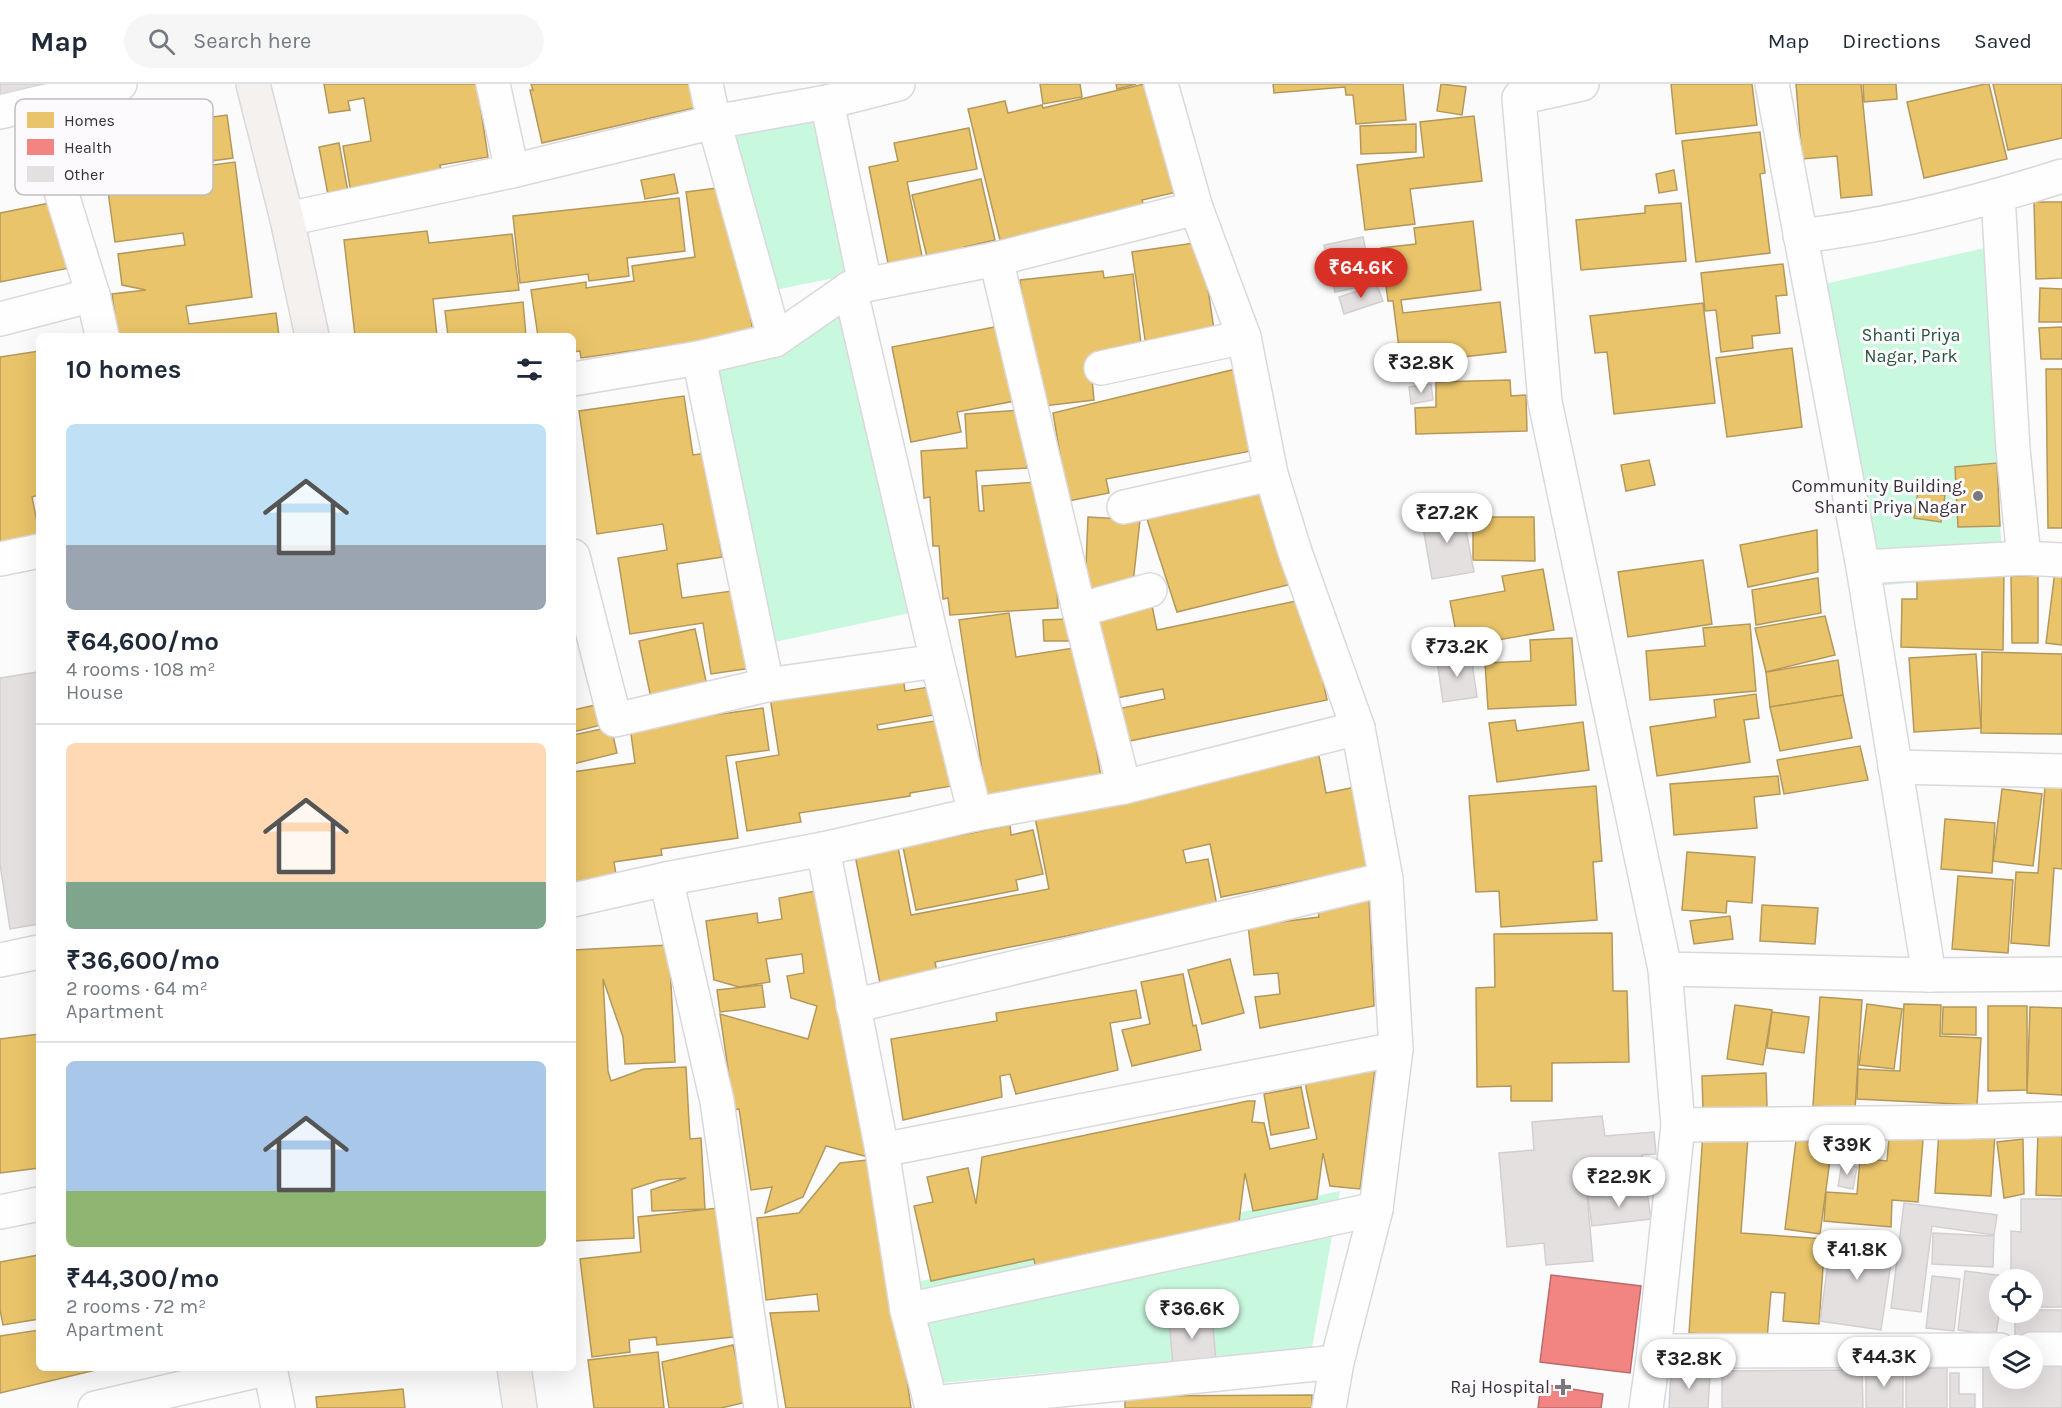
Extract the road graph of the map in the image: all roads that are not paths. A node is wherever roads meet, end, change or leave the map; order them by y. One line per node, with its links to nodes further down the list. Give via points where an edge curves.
1 (120, 84): 10 (street)
2 (254, 84): 20 (street)
3 (493, 84): 15 (street)
4 (706, 84): 14 (street)
5 (898, 84): 11 (street)
6 (1161, 84): 19 (street)
7 (1582, 84): 9 (street)
8 (1772, 84): 21 (street)
9 (1519, 91): 56 (street, via 1545,402)
10 (56, 99)
11 (827, 102): 14 (street); 23 (street)
12 (15, 108): 13 (street)
13 (0, 112)
14 (714, 122): 15 (street); 29 (street)
15 (512, 171): 20 (street)
16 (2062, 176): 18 (street)
17 (62, 195): 24 (street)
18 (1998, 196): 21 (street, via 1852,230); 36 (street, via 2013,449)
19 (1196, 208): 22 (street); 28 (street)
20 (287, 219): 27 (street)
21 (1800, 236): 39 (street)
22 (996, 259): 23 (street); 42 (street)
23 (857, 286): 29 (street); 43 (street)
24 (93, 295): 25 (street); 26 (street)
25 (0, 319)
26 (101, 333)
27 (311, 333)
28 (1244, 337): 31 (street); 33 (street)
29 (775, 340): 30 (street)
30 (699, 358): 32 (street); 44 (street)
31 (1101, 368)
32 (576, 379)
33 (1271, 474): 34 (street); 45 (street)
34 (1124, 507)
35 (36, 552): 37 (street)
36 (2024, 558): 38 (street); 39 (street)
37 (0, 559)
38 (2062, 560)
39 (1863, 567): 46 (street)
40 (576, 568): 44 (street, via 615,720)
41 (1150, 590): 42 (street)
42 (1079, 610): 48 (street)
43 (937, 661): 44 (street); 49 (street)
44 (767, 685)
45 (1358, 728): 48 (street); 52 (street)
46 (1895, 767): 47 (street); 58 (street)
47 (2062, 771)
48 (1124, 787): 49 (street)
49 (975, 814): 50 (street)
50 (823, 849): 51 (street); 59 (street)
51 (666, 879): 53 (street); 80 (street, via 717,1101)
52 (1386, 879): 59 (street); 60 (street)
53 (576, 899)
54 (36, 953): 55 (street)
55 (0, 960)
56 (1665, 969): 58 (street); 62 (street)
57 (2062, 974): 58 (street)
58 (1929, 975)
59 (853, 1006): 63 (street)
60 (1396, 1049): 63 (street); 65 (street)
61 (2062, 1119): 62 (street)
62 (1678, 1125): 71 (street)
63 (882, 1150): 67 (street)
64 (36, 1205): 66 (street)
65 (1376, 1209): 67 (street); 72 (street)
66 (0, 1212)
67 (906, 1310): 76 (street)
68 (2043, 1349): 69 (street)
69 (2062, 1349)
70 (1989, 1350): 71 (street)
71 (1654, 1351): 82 (street)
72 (1337, 1362): 76 (street); 81 (street)
73 (256, 1371): 77 (street)
74 (270, 1371): 78 (street)
75 (514, 1371): 79 (street)
76 (932, 1406)
77 (95, 1408)
78 (278, 1408)
79 (519, 1408)
80 (761, 1408)
81 (1329, 1408)
82 (1646, 1408)

